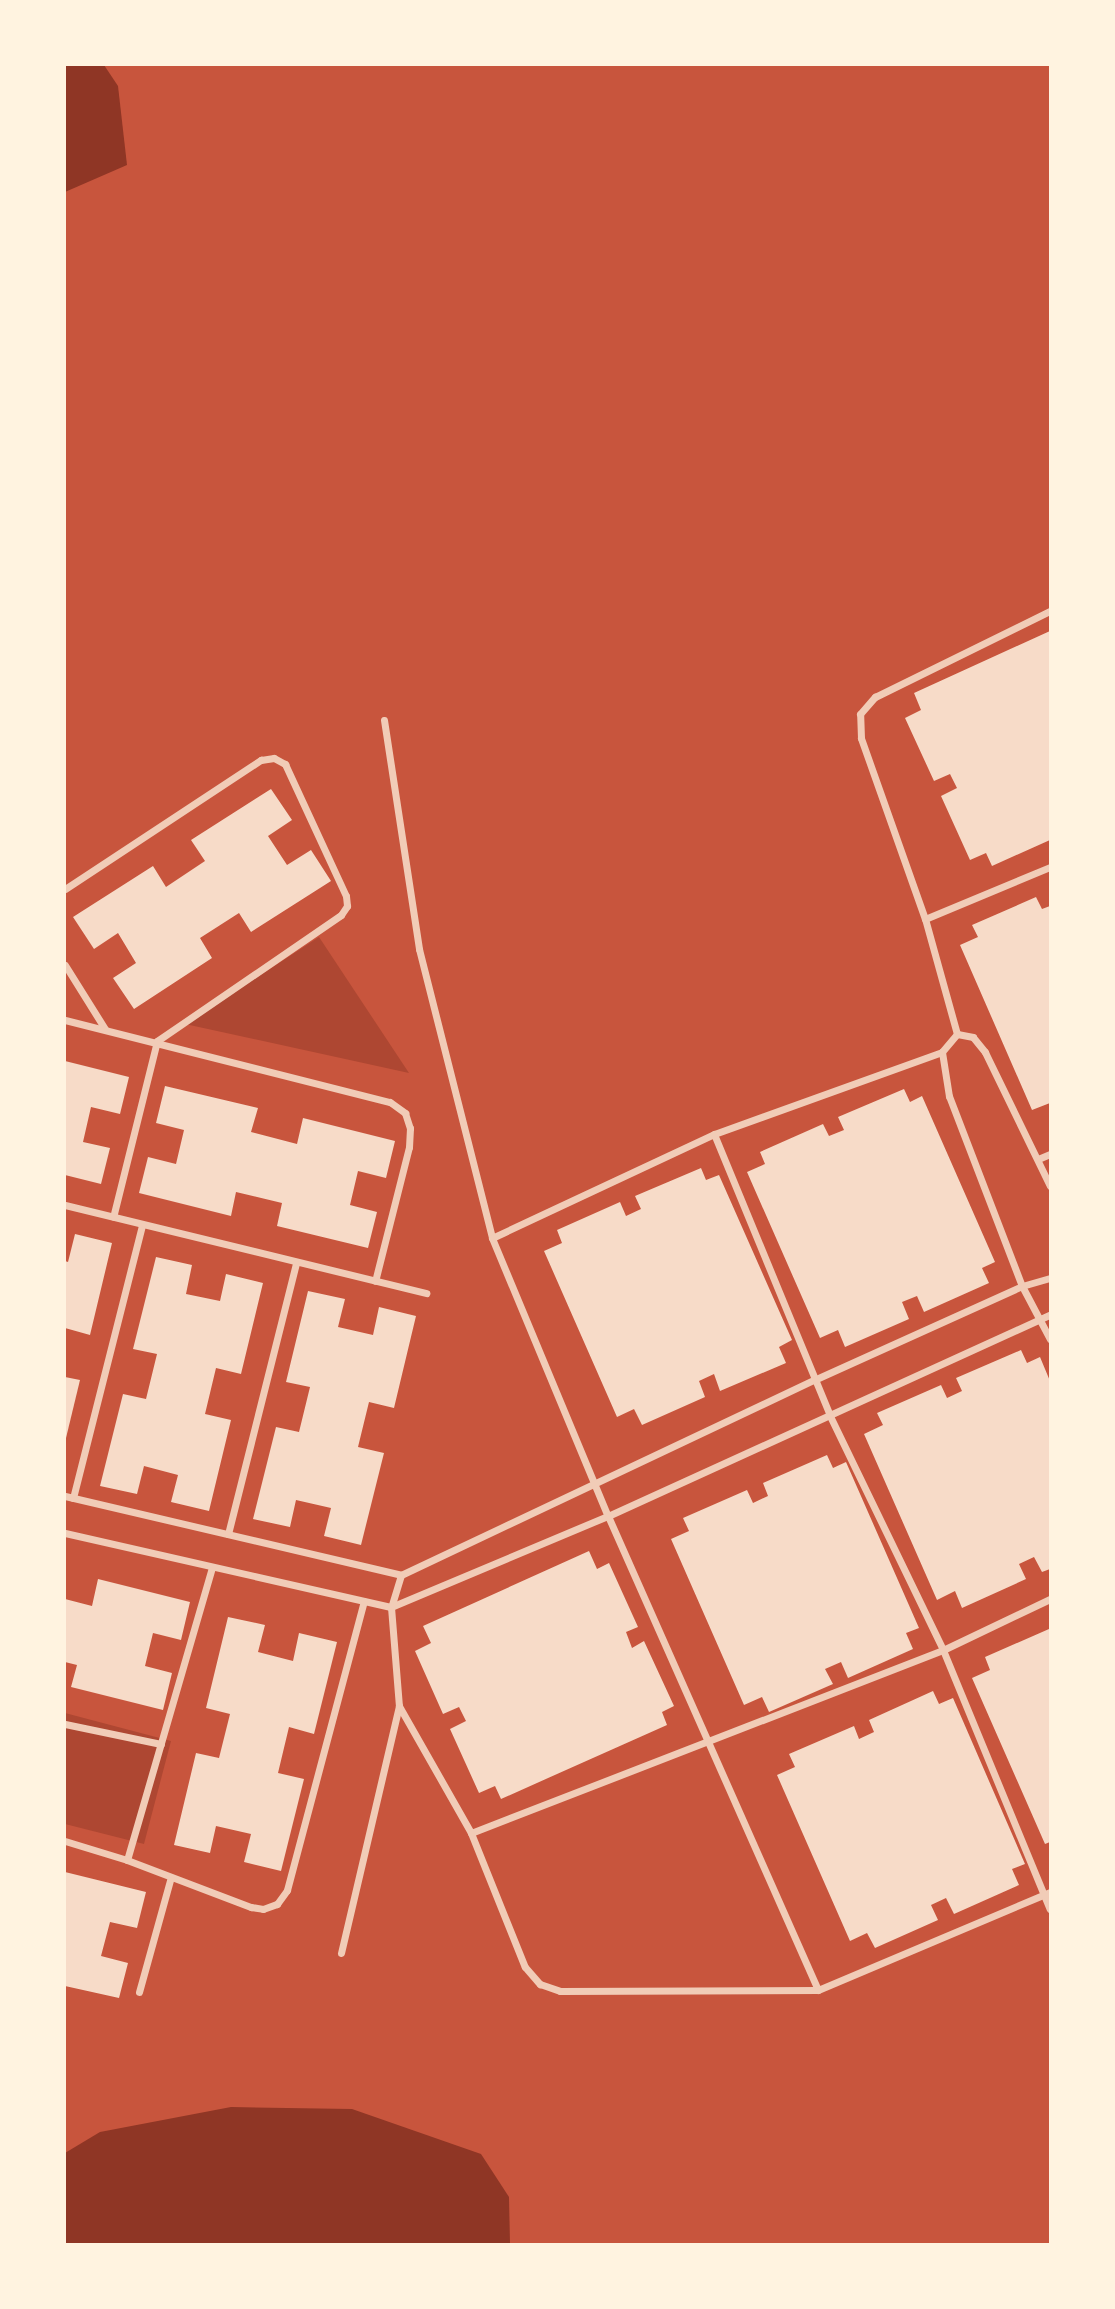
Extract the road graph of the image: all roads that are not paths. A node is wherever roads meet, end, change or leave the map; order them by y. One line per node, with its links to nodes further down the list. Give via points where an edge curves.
1 (1050, 611): 5 (street, via 875,697 860,714 861,738)
2 (384, 720): 19 (street, via 419,949)
3 (1050, 867): 5 (street)
4 (65, 889): 10 (street, via 261,760 274,758 285,764 347,906 341,915)
5 (925, 919): 9 (street)
6 (65, 965): 8 (street)
7 (65, 1020): 8 (street)
8 (105, 1030): 10 (street)
9 (957, 1034): 11 (street); 14 (street, via 973,1037 985,1052)
10 (157, 1041): 17 (street); 22 (street, via 390,1102 405,1113 409,1147)
11 (942, 1052): 12 (street); 23 (street, via 949,1096)
12 (714, 1134): 19 (street); 28 (street)
13 (1050, 1153): 14 (street)
14 (1038, 1159): 15 (street)
15 (1050, 1186)
16 (65, 1205): 17 (street)
17 (113, 1217): 18 (street)
18 (142, 1224): 20 (street); 31 (street)
19 (492, 1238): 30 (street)
20 (296, 1262): 22 (street); 34 (street)
21 (1050, 1278): 23 (street)
22 (375, 1281): 24 (street)
23 (1022, 1286): 26 (street); 28 (street)
24 (426, 1293)
25 (1050, 1315): 26 (street)
26 (1041, 1318): 27 (street); 29 (street)
27 (1050, 1339)
28 (814, 1380): 29 (street); 30 (street)
29 (830, 1416): 32 (street); 40 (street)
30 (597, 1483): 32 (street); 36 (street)
31 (69, 1497): 34 (street)
32 (608, 1516): 39 (street); 43 (street)
33 (65, 1533): 35 (street)
34 (228, 1534): 36 (street)
35 (212, 1568): 38 (street); 44 (street)
36 (401, 1575): 39 (street)
37 (1050, 1599): 40 (street)
38 (364, 1601): 39 (street); 48 (street, via 287,1890 277,1903 263,1909)
39 (391, 1607): 41 (street)
40 (943, 1650): 43 (street); 49 (street)
41 (399, 1706): 45 (street); 51 (street)
42 (65, 1724): 44 (street)
43 (705, 1741): 45 (street); 52 (street)
44 (161, 1744): 47 (street)
45 (471, 1833): 52 (street, via 515,1947 540,1984 560,1991)
46 (65, 1841): 47 (street)
47 (127, 1860): 48 (street)
48 (171, 1877): 53 (street)
49 (1047, 1893): 50 (street); 52 (street)
50 (1050, 1909)
51 (341, 1953)
52 (818, 1990)
53 (139, 1992)

